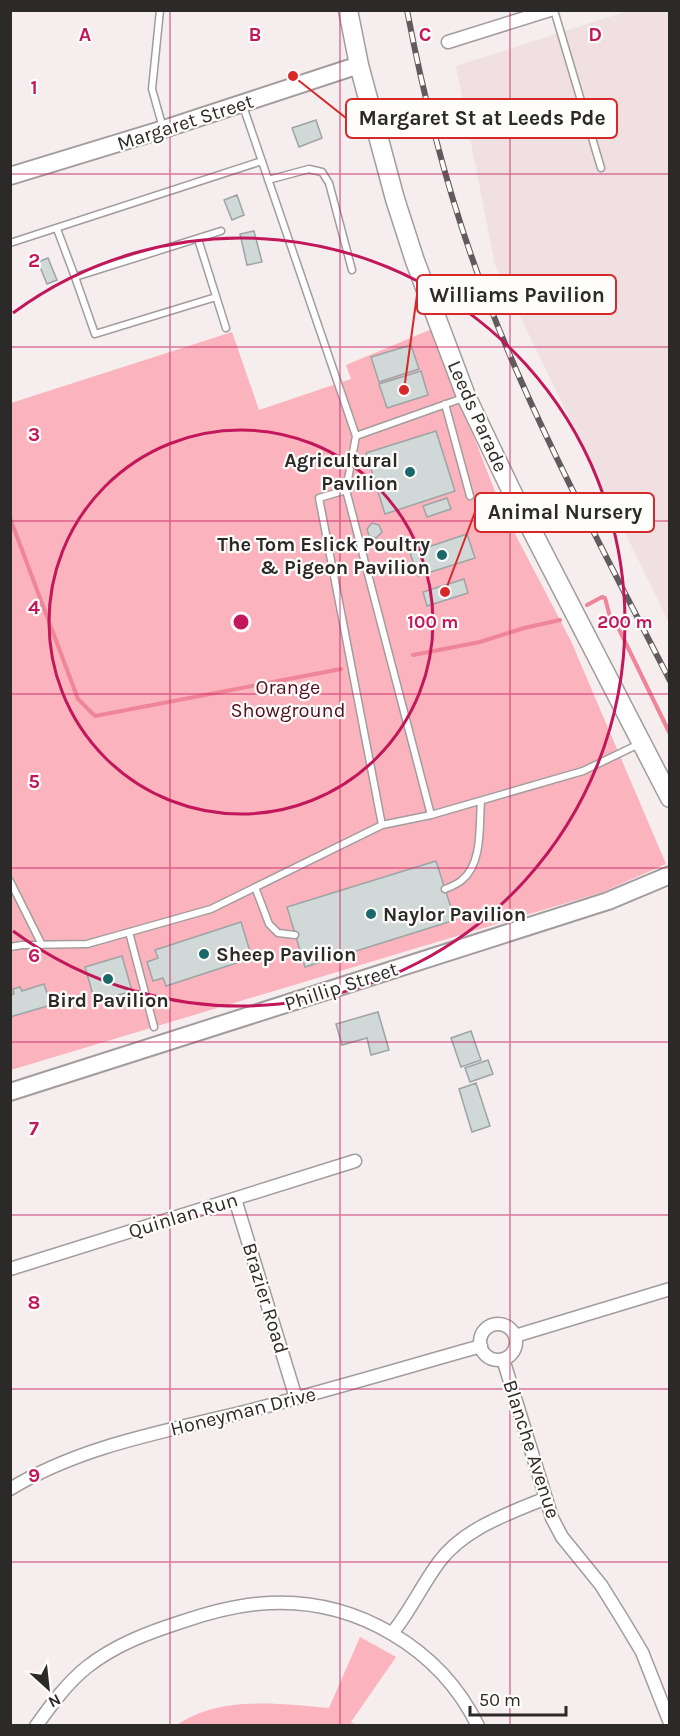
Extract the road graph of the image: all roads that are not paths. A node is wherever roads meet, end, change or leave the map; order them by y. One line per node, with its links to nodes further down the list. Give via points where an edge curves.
1 (160, 10): 7 (lane, via 152,89)
2 (348, 10): 5 (main road, Leeds Parade)
3 (552, 10): 4 (street); 9 (lane)
4 (448, 42)
5 (359, 65): 6 (street, Margaret Street); 20 (main road, Leeds Parade, via 415,261)
6 (242, 104): 7 (street, Margaret Street); 8 (lane)
7 (164, 129): 10 (street, Margaret Street)
8 (262, 160): 11 (lane); 12 (lane)
9 (601, 168)
10 (10, 176)
11 (268, 180): 16 (lane, via 309,170 322,172 329,183); 22 (lane)
12 (57, 229): 15 (lane); 17 (lane)
13 (221, 231): 14 (lane)
14 (198, 239): 17 (lane); 18 (lane)
15 (10, 243)
16 (352, 270)
17 (75, 277): 18 (lane, via 95,334)
18 (216, 297): 19 (lane)
19 (226, 328)
20 (466, 396): 21 (lane); 25 (main road, Leeds Parade)
21 (445, 404): 22 (lane); 24 (lane)
22 (356, 436): 23 (lane)
23 (346, 490): 28 (lane); 29 (lane, via 319,498)
24 (470, 496)
25 (642, 742): 26 (main road, Leeds Parade); 27 (lane, via 583,771)
26 (669, 798)
27 (481, 801): 28 (lane); 33 (lane, via 474,864 463,880)
28 (430, 815): 29 (lane)
29 (382, 825): 32 (lane)
30 (669, 875): 39 (street, Phillip Street, via 608,901)
31 (10, 881): 36 (lane)
32 (255, 887): 34 (lane, via 211,909); 35 (lane, via 269,924 278,933)
33 (445, 889)
34 (129, 932): 36 (lane, via 87,944); 38 (lane)
35 (295, 935)
36 (42, 945): 37 (lane)
37 (10, 947)
38 (154, 1027)
39 (10, 1092)
40 (355, 1161): 41 (street, Quinlan Run)
41 (236, 1199): 42 (street, Quinlan Run); 47 (street, Brazier Road)
42 (10, 1269)
43 (669, 1289): 44 (street)
44 (515, 1336): 45 (street, via 508,1326 491,1325 482,1334); 46 (street, via 515,1348)
45 (481, 1346): 46 (street, via 489,1357); 47 (street, Honeyman Drive)
46 (503, 1359): 49 (street, Blanche Avenue)
47 (296, 1398): 48 (street, Honeyman Drive, via 115,1444)
48 (10, 1489)
49 (546, 1498): 50 (street, via 458,1541 439,1562); 51 (street, Blanche Avenue, via 562,1537 601,1585 642,1652)
50 (393, 1632): 52 (street, via 314,1606 271,1603 216,1611 151,1631 103,1655 72,1681); 53 (street, via 453,1686)
51 (669, 1723)
52 (36, 1725)
53 (478, 1725)

